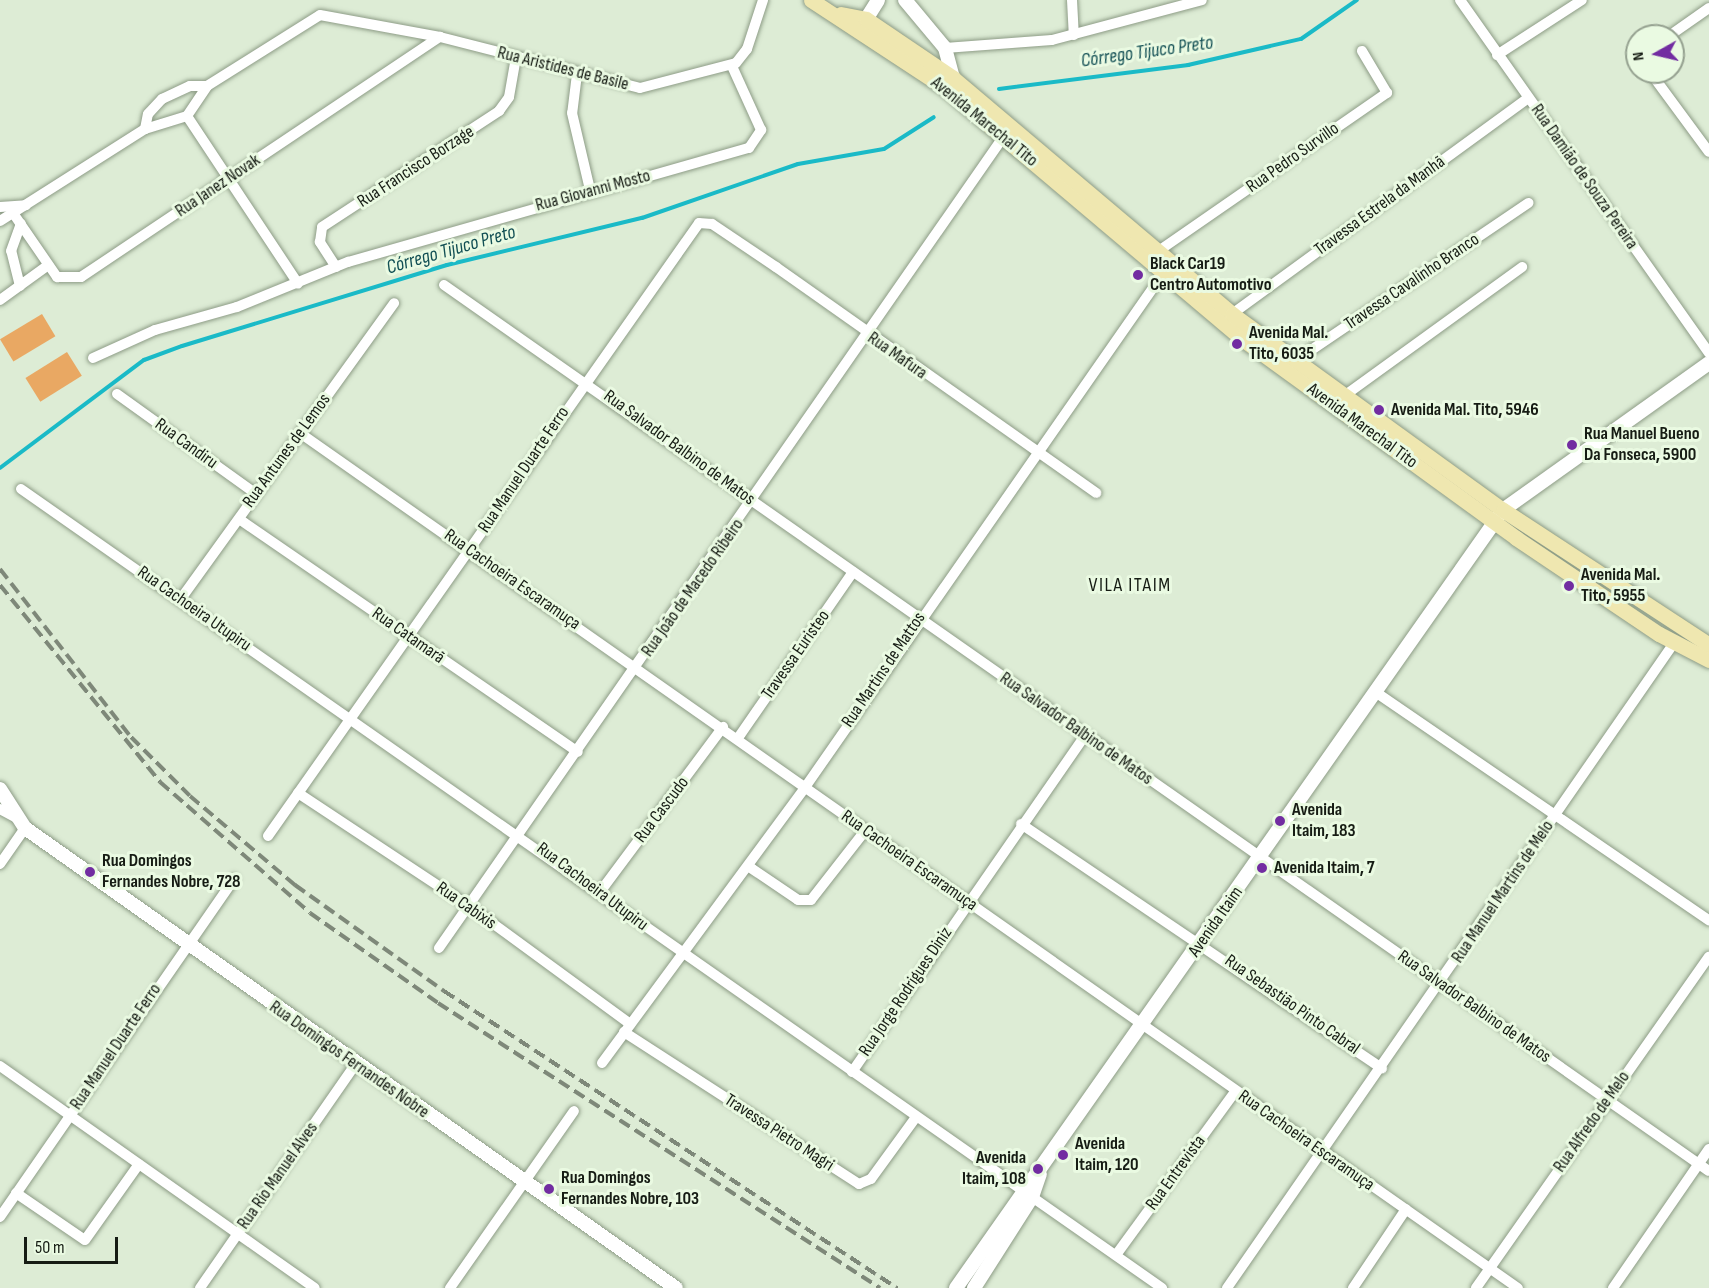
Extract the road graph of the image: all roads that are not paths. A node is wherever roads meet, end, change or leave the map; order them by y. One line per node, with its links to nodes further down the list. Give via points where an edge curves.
1 (763, 0): 18 (street, via 747,49)
2 (811, 0): 10 (main road, Avenida Marechal Tito, via 835,12)
3 (889, 0): 10 (street)
4 (906, 0): 14 (street)
5 (1072, 0): 12 (street)
6 (1202, 0): 12 (street)
7 (1460, 0): 16 (street, Rua Damião de Souza Pereira)
8 (1581, 0): 16 (street)
9 (1709, 8): 11 (street)
10 (870, 14): 20 (main road, Avenida Marechal Tito); 26 (main road, Avenida Marechal Tito)
11 (1685, 25)
12 (1074, 35): 14 (street, via 1016,45)
13 (440, 37): 17 (street, Rua Aristides de Basile); 22 (street, Rua Aristides de Basile, via 320,15); 28 (street, Rua Janez Novak)
14 (945, 48): 20 (street)
15 (1362, 51): 37 (street, Rua Pedro Survillo, via 1387,93)
16 (1497, 55): 23 (street, Rua Damião de Souza Pereira)
17 (516, 58): 19 (street, Rua Aristides de Basile); 39 (street, Rua Francisco Borzage, via 509,96 499,111 322,227 320,242)
18 (732, 66): 19 (street, Rua Aristides de Basile, via 640,88); 29 (street, Rua Giovanni Mosto, via 758,120 758,142)
19 (577, 74): 29 (street, via 572,113)
20 (953, 78): 37 (main road, Avenida Marechal Tito)
21 (1659, 84): 27 (street)
22 (207, 86): 24 (street); 25 (street, via 190,86 162,99 148,114)
23 (1528, 98): 47 (street, Travessa Estrela da Manhã); 49 (street, Rua Damião de Souza Pereira)
24 (187, 116): 25 (street); 28 (street)
25 (145, 129): 31 (street)
26 (1005, 136): 41 (main road, Avenida Marechal Tito); 48 (street, Rua João de Macedo Ribeiro)
27 (1709, 152)
28 (230, 178): 38 (street, Rua Janez Novak, via 81,277 62,279); 42 (street)
29 (590, 190): 39 (street, Rua Giovanni Mosto)
30 (1528, 203): 51 (street, Travessa Cavalinho Branco)
31 (26, 205): 32 (street); 33 (street)
32 (0, 207)
33 (13, 213): 34 (street); 36 (street)
34 (0, 221)
35 (699, 223): 48 (street, Rua Mafura, via 712,224); 53 (street, Rua Manuel Duarte Ferro)
36 (21, 224): 38 (street); 44 (street, via 11,251)
37 (1157, 252): 47 (main road, Avenida Marechal Tito)
38 (47, 266): 44 (street)
39 (336, 267): 42 (street, Rua Giovanni Mosto)
40 (1522, 267): 55 (street)
41 (1162, 275): 57 (street, Rua Martins de Mattos); 62 (main road, Avenida Marechal Tito, via 1241,338)
42 (298, 284): 50 (street, Rua Giovanni Mosto, via 155,330)
43 (444, 285): 53 (street, Rua Salvador Balbino de Matos)
44 (20, 286): 45 (street)
45 (0, 300)
46 (394, 303): 56 (street, Rua Antunes de Lemos)
47 (1232, 314): 51 (main road, Avenida Marechal Tito)
48 (867, 335): 57 (street, Rua Mafura); 61 (street, Rua João de Macedo Ribeiro)
49 (1709, 353)
50 (93, 358)
51 (1296, 361): 55 (main road, Avenida Marechal Tito)
52 (1709, 363): 62 (street, Avenida Itaim)
53 (585, 381): 61 (street, Rua Salvador Balbino de Matos); 64 (street, Rua Manuel Duarte Ferro)
54 (117, 394): 60 (street, Rua Candiru)
55 (1344, 396): 62 (main road, Avenida Marechal Tito)
56 (300, 433): 60 (street, Rua Antunes de Lemos); 64 (street, Rua Cachoeira Escaramuça)
57 (1037, 451): 59 (street, Rua Mafura); 67 (street, Rua Martins de Mattos)
58 (21, 489): 66 (street, Rua Cachoeira Utupiru)
59 (1096, 493)
60 (256, 494): 63 (street, Rua Antunes de Lemos)
61 (753, 502): 65 (street, Rua Salvador Balbino de Matos); 72 (street, Rua João de Macedo Ribeiro)
62 (1499, 516): 69 (main road, Avenida Marechal Tito); 70 (main road, Avenida Marechal Tito); 73 (street, Avenida Itaim)
63 (239, 519): 66 (street, Rua Antunes de Lemos); 68 (street, Rua Catamarã)
64 (469, 550): 68 (street, Rua Manuel Duarte Ferro); 72 (street, Rua Cachoeira Escaramuça)
65 (853, 572): 67 (street, Rua Salvador Balbino de Matos); 77 (street, Travessa Euristeo)
66 (180, 600): 74 (street, Rua Cachoeira Utupiru)
67 (918, 618): 76 (street, Rua Salvador Balbino de Matos); 79 (street, Rua Martins de Mattos)
68 (408, 636): 74 (street, Rua Manuel Duarte Ferro); 78 (street, Rua Catamarã)
69 (1674, 642): 71 (main road, Avenida Marechal Tito); 83 (street, Rua Manuel Martins de Melo)
70 (1709, 645)
71 (1709, 660)
72 (637, 668): 75 (street, Rua Cachoeira Escaramuça); 78 (street, Rua João de Macedo Ribeiro)
73 (1374, 691): 83 (street); 90 (street, Avenida Itaim)
74 (349, 717): 81 (street, Rua Manuel Duarte Ferro); 88 (street, Rua Cachoeira Utupiru)
75 (723, 727): 77 (street, Rua Cachoeira Escaramuça); 94 (street, Rua Cascudo)
76 (1085, 736): 85 (street, Rua Jorge Rodrigues Diniz); 90 (street, Rua Salvador Balbino de Matos)
77 (738, 738): 79 (street, Rua Cachoeira Escaramuça)
78 (578, 752): 88 (street, Rua João de Macedo Ribeiro)
79 (806, 786): 87 (street, Rua Cachoeira Escaramuça); 92 (street, Rua Martins de Mattos)
80 (0, 789): 84 (street, Rua Domingos Fernandes Nobre)
81 (298, 793): 89 (street, Rua Manuel Duarte Ferro); 96 (street, Rua Cabixis)
82 (0, 809): 84 (street)
83 (1557, 814): 97 (street); 103 (street, Rua Manuel Martins de Melo)
84 (15, 817): 86 (street, Rua Domingos Fernandes Nobre)
85 (1021, 824): 95 (street, Rua Jorge Rodrigues Diniz); 99 (street, Rua Sebastião Pinto Cabral)
86 (25, 828): 91 (street); 98 (street, Rua Domingos Fernandes Nobre)
87 (865, 831): 92 (street, via 811,900 798,900); 95 (street, Rua Cachoeira Escaramuça)
88 (520, 834): 94 (street, Rua Cachoeira Utupiru); 96 (street, Rua João de Macedo Ribeiro)
89 (268, 836)
90 (1261, 858): 99 (street, Avenida Itaim); 103 (street, Rua Salvador Balbino de Matos)
91 (0, 864)
92 (748, 866): 101 (street, Rua Martins de Mattos)
93 (234, 879): 98 (street, Rua Manuel Duarte Ferro)
94 (600, 892): 101 (street, Rua Cachoeira Utupiru)
95 (966, 902): 105 (street, Rua Cachoeira Escaramuça); 110 (street, Rua Jorge Rodrigues Diniz)
96 (469, 906): 100 (street, Rua João de Macedo Ribeiro); 104 (street, Rua Cabixis)
97 (1709, 920)
98 (184, 946): 107 (street, Rua Domingos Fernandes Nobre); 114 (street, Rua Manuel Duarte Ferro)
99 (1200, 946): 105 (street, Avenida Itaim); 109 (street, Rua Sebastião Pinto Cabral)
100 (439, 948)
101 (682, 954): 104 (street, Rua Martins de Mattos); 110 (street, Rua Cachoeira Utupiru)
102 (1709, 957): 112 (street, Rua Alfredo de Melo)
103 (1441, 983): 109 (street, Rua Manuel Martins de Melo); 112 (street, Rua Salvador Balbino de Matos)
104 (627, 1028): 106 (street, Rua Martins de Mattos); 115 (street, Travessa Pietro Magri, via 859,1184 871,1179)
105 (1143, 1028): 111 (street, Rua Cachoeira Escaramuça); 123 (street, Avenida Itaim)
106 (602, 1063)
107 (355, 1065): 121 (street, Rua Domingos Fernandes Nobre); 126 (street, Rua Rio Manuel Alves)
108 (0, 1066): 114 (street)
109 (1382, 1068): 117 (street, Rua Manuel Martins de Melo)
110 (852, 1072): 115 (street, Rua Cachoeira Utupiru)
111 (1235, 1092): 117 (street, Rua Cachoeira Escaramuça); 127 (street, Rua Entrevista)
112 (1608, 1100): 119 (street, Rua Salvador Balbino de Matos); 128 (street, Rua Alfredo de Melo)
113 (574, 1111): 121 (street)
114 (70, 1116): 118 (street); 122 (street, Rua Manuel Duarte Ferro)
115 (916, 1117): 123 (street, Rua Cachoeira Utupiru)
116 (1709, 1149): 119 (street)
117 (1323, 1152): 124 (street, Rua Cachoeira Escaramuça); 136 (street, Rua Manuel Martins de Melo)
118 (139, 1164): 122 (street, via 85,1240); 126 (street)
119 (1699, 1164): 120 (street, Rua Salvador Balbino de Matos); 140 (street)
120 (1709, 1171)
121 (523, 1180): 131 (street); 132 (street, Rua Domingos Fernandes Nobre)
122 (16, 1193): 125 (street, Rua Manuel Duarte Ferro)
123 (1026, 1193): 127 (street, Rua Cachoeira Utupiru); 133 (street, Avenida Itaim, via 1007,1210); 134 (street, Avenida Itaim, via 1017,1221)
124 (1406, 1209): 128 (street, Rua Cachoeira Escaramuça); 137 (street)
125 (0, 1217)
126 (238, 1234): 129 (street, Rua Rio Manuel Alves); 130 (street)
127 (1116, 1255): 135 (street, Rua Cachoeira Utupiru)
128 (1490, 1268): 138 (street, Rua Alfredo de Melo); 139 (street, Rua Cachoeira Escaramuça)
129 (200, 1288)
130 (315, 1288)
131 (450, 1288)
132 (676, 1288)
133 (956, 1288)
134 (974, 1288)
135 (1162, 1288)
136 (1227, 1288)
137 (1353, 1288)
138 (1476, 1288)
139 (1518, 1288)
140 (1613, 1288)

